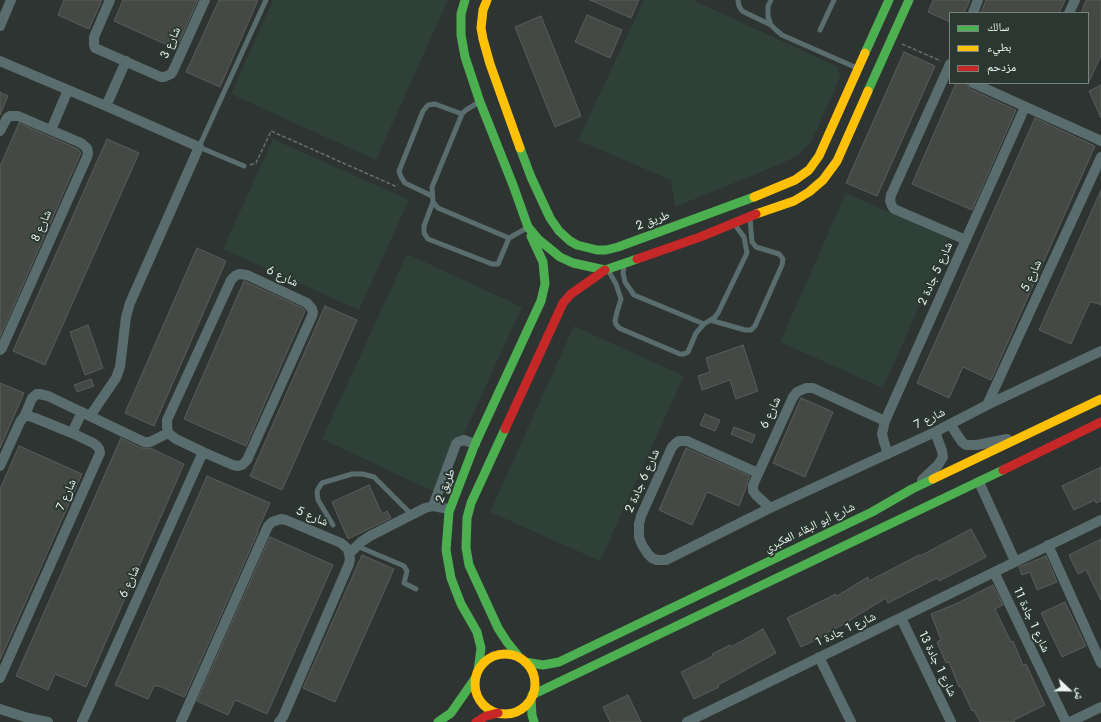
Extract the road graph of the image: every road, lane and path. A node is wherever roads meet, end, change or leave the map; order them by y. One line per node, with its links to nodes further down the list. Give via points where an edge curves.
1 (11, 0): 17 (street)
2 (110, 0): 21 (street, شارع 3, via 94,37 94,45 95,48)
3 (205, 0): 21 (street, شارع 3, via 171,74 161,77)
4 (266, 0): 36 (lane)
5 (465, 0): 26 (street, طريق 2, via 461,14 461,35 465,57)
6 (487, 0): 33 (street, طريق 2, via 481,28 483,38)
7 (738, 0): 16 (lane, via 742,11)
8 (771, 0): 16 (lane, via 768,6)
9 (834, 0): 18 (lane)
10 (889, 0): 23 (street, طريق 2)
11 (909, 0): 19 (street, طريق 2)
12 (978, 0): 14 (street)
13 (1075, 0): 15 (street)
14 (973, 12)
15 (1069, 12)
16 (770, 25): 23 (lane, via 782,35)
17 (0, 26)
18 (820, 30)
19 (891, 39): 22 (path); 38 (street, طريق 2)
20 (0, 61): 25 (street)
21 (126, 61): 27 (street)
22 (949, 68): 51 (street, via 890,201 894,209)
23 (859, 69): 30 (street, طريق 2)
24 (975, 84): 28 (street)
25 (68, 90): 27 (street); 31 (street)
26 (480, 102): 29 (lane); 35 (street, طريق 2)
27 (106, 106): 36 (street)
28 (1025, 107): 34 (street); 51 (street, شارع 5 جادة 2)
29 (462, 114): 41 (lane, via 435,104 428,105 399,171); 43 (lane, via 432,187)
30 (834, 123): 38 (street, via 842,130 835,156); 45 (street, طريق 2, via 819,156 800,177)
31 (52, 130): 32 (street, شارع 8, via 14,115 7,118); 62 (street, شارع 8, via 81,143 87,148 88,153)
32 (0, 131)
33 (516, 136): 35 (street, via 509,146); 40 (street, طريق 2)
34 (1101, 141)
35 (497, 142): 42 (street, طريق 2)
36 (199, 147): 39 (lane); 66 (street, via 130,303 116,378)
37 (1101, 156): 65 (street, شارع 5)
38 (837, 161): 44 (street, طريق 2, via 823,180 809,192 794,201)
39 (244, 166): 41 (path, via 256,163 271,131 395,186)
40 (531, 177): 42 (street, via 519,175); 48 (street, طريق 2, via 558,231 577,245 606,250)
41 (405, 183): 43 (lane)
42 (513, 185): 47 (street, طريق 2)
43 (433, 199): 50 (lane, via 438,208); 50 (lane, via 424,226 424,233 428,239 492,264 498,264)
44 (750, 216): 46 (street, طريق 2); 52 (lane, via 751,237)
45 (696, 219): 48 (street, طريق 2); 49 (street, via 691,229 692,233)
46 (734, 223): 49 (street, طريق 2); 54 (lane, via 744,237)
47 (528, 227): 50 (lane); 56 (street, طريق 2, via 542,243 560,257 589,268); 60 (street, طريق 2, via 543,262 545,284)
48 (653, 234): 53 (street, via 662,237 663,240)
49 (700, 237): 53 (street, طريق 2)
50 (509, 238)
51 (966, 240): 68 (street, شارع 5 جادة 2)
52 (756, 247): 54 (lane); 58 (lane, via 779,254 783,259 755,326 751,330 745,330)
53 (658, 252): 55 (street, طريق 2)
54 (747, 253): 58 (lane, via 718,313)
55 (624, 263): 56 (street, طريق 2); 57 (lane)
56 (606, 269): 57 (lane); 61 (street, طريق 2, via 571,294 563,304)
57 (627, 296): 59 (lane); 59 (lane, via 615,321 619,328 680,354 688,352 696,333)
58 (710, 320): 59 (lane)
59 (704, 324)
60 (536, 329): 61 (street, via 545,334); 75 (street, طريق 2)
61 (546, 339): 77 (street, طريق 2)
62 (0, 350)
63 (1101, 351): 65 (street, شارع 7)
64 (1101, 399): 74 (street, شارع أبو البقاء العكبري)
65 (987, 405): 70 (street, شارع 7)
66 (86, 414): 67 (street, via 48,396 36,394); 72 (street); 73 (street, via 144,442 150,442)
67 (25, 415): 72 (street, شارع 7); 79 (street)
68 (885, 420): 78 (street, شارع 5 جادة 2, via 882,434); 80 (street, شارع 6, via 813,388 800,390 793,397)
69 (1101, 422): 81 (street)
70 (950, 424): 71 (street, شارع 7); 74 (street, via 966,445)
71 (935, 432): 78 (street, شارع 7); 82 (street, via 943,457)
72 (72, 433): 102 (street, شارع 7, via 97,446 100,453)
73 (168, 433): 76 (street, شارع 6); 76 (street, شارع 6, via 167,420 235,276 247,276 307,303 312,309 312,316 247,460 238,466)
74 (1023, 436): 82 (street, شارع أبو البقاء العكبري)
75 (474, 444): 77 (street, via 474,449 481,456 487,457); 83 (street, via 464,440 456,444); 85 (street, طريق 2)
76 (203, 452): 109 (street, شارع 6)
77 (494, 452): 99 (street, طريق 2, via 471,503 467,518 466,548 469,565 498,628)
78 (888, 454): 84 (street, شارع 7)
79 (0, 466)
80 (758, 473): 84 (street, شارع 6, via 753,490); 84 (street, شارع 6 جادة 2, via 686,441 676,443 641,516 638,532 640,541 652,558 666,560)
81 (979, 482): 93 (street); 95 (street)
82 (912, 489): 86 (street, شارع أبو البقاء العكبري)
83 (434, 506): 85 (street); 87 (street)
84 (770, 508)
85 (449, 509): 101 (street, طريق 2, via 447,557 451,578 461,604 477,632 481,648)
86 (872, 512): 95 (street, via 858,523 785,560 783,567); 99 (street, شارع أبو البقاء العكبري, via 559,662 543,666)
87 (412, 515): 89 (lane, via 374,477 352,474 322,483 318,489 318,500); 91 (street, via 370,536)
88 (1101, 520): 90 (street, شارع 1 جادة 1)
89 (333, 525)
90 (1048, 545): 93 (street, شارع 1 جادة 1); 100 (street)
91 (357, 546): 92 (street); 96 (lane, via 404,566 407,571 404,583)
92 (350, 554): 110 (street, شارع 5, via 341,543 286,520 277,519 272,522); 111 (street, via 349,564)
93 (1015, 561): 94 (street, شارع 1 جادة 1)
94 (994, 572): 97 (street, شارع 1 جادة 1); 118 (street, شارع 1 جادة 11)
95 (788, 573): 103 (street)
96 (416, 589)
97 (901, 618): 98 (street, شارع 1 جادة 1); 117 (street, شارع 1 جادة 13)
98 (820, 657): 107 (street, شارع 1 جادة 1); 116 (street)
99 (523, 660): 101 (street, via 506,654 498,655 486,661); 103 (street, via 534,675 535,683)
100 (1101, 663)
101 (477, 674): 106 (street, via 476,689 479,698 485,706); 112 (street, via 451,713)
102 (0, 678)
103 (531, 697): 106 (street, via 519,710); 115 (street)
104 (1101, 707): 119 (street)
105 (0, 709): 108 (street)
106 (500, 713): 113 (street, via 486,716); 114 (street)
107 (693, 721)
108 (48, 722)
109 (82, 722)
110 (181, 722)
111 (279, 722)
112 (438, 722)
113 (476, 722)
114 (514, 722)
115 (534, 722)
116 (851, 722)
117 (950, 722)
118 (1066, 722)
119 (1070, 722)

